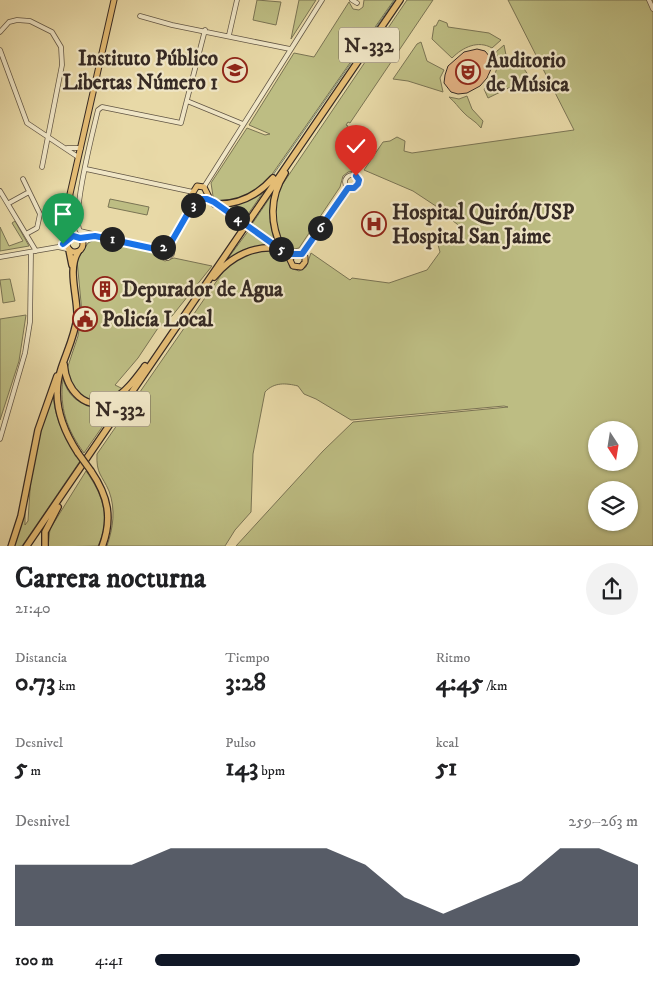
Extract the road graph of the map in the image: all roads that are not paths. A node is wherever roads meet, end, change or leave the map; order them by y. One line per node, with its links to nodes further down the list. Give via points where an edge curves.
1 (237, 0): 12 (street)
2 (322, 0): 13 (street)
3 (352, 0): 7 (street)
4 (400, 0): 15 (highway, N-332)
5 (648, 0): 8 (street)
6 (114, 1): 20 (main road)
7 (357, 3)
8 (653, 9)
9 (140, 16): 10 (street)
10 (205, 30): 12 (street); 16 (street)
11 (0, 32): 18 (street, via 9,22 25,20 48,29 59,41 62,64)
12 (229, 35): 13 (street)
13 (290, 49): 17 (street)
14 (0, 50): 18 (street, via 26,123)
15 (338, 90): 32 (highway, N-332, via 267,186 246,199); 44 (highway, via 276,190 274,226); 48 (highway, N-332)
16 (187, 101): 17 (street); 23 (street, via 180,123 102,107 98,110)
17 (243, 124): 25 (street)
18 (47, 138): 19 (street); 22 (street)
19 (67, 148): 20 (street); 21 (street)
20 (81, 148): 21 (main road)
21 (78, 157): 34 (main road, via 70,194)
22 (42, 167)
23 (86, 169): 29 (street); 36 (street, via 78,205)
24 (23, 179): 28 (street)
25 (204, 187): 29 (main road, via 197,186); 30 (main road)
26 (348, 188): 45 (street)
27 (0, 191): 33 (street)
28 (29, 192): 33 (street); 35 (street, via 40,214 36,228)
29 (193, 192): 31 (main road)
30 (206, 197): 31 (main road); 32 (main road)
31 (196, 199): 38 (street)
32 (213, 202): 44 (main road, bridge)
33 (8, 203): 35 (street)
34 (69, 222): 36 (main road); 37 (main road)
35 (26, 234): 42 (street)
36 (80, 237): 37 (main road, via 73,236); 41 (street, via 91,236); 43 (main road)
37 (67, 240): 39 (street); 40 (main road)
38 (169, 246): 41 (street); 41 (street, via 173,250 170,257 162,256)
39 (58, 247): 40 (street); 42 (street)
40 (68, 250): 43 (main road); 47 (highway)
41 (160, 250)
42 (33, 251): 46 (street); 52 (street, via 30,322 25,353)
43 (78, 252): 47 (highway)
44 (288, 254): 45 (main road); 45 (main road, via 292,264 299,268 305,262); 48 (highway, via 257,249 232,260)
45 (302, 254)
46 (0, 257)
47 (74, 270): 50 (highway, via 77,314)
48 (184, 315): 49 (highway, N-332)
49 (162, 348): 50 (highway, via 128,387 106,402 91,402 75,394 67,383); 53 (highway, N-332)
50 (64, 362): 51 (highway)
51 (61, 370): 54 (highway, via 38,430 21,516); 57 (highway, bridge, via 58,411 65,430 103,492 108,508 108,528)
52 (0, 439)
53 (79, 469): 55 (highway, N-332); 56 (highway, via 48,525)
54 (11, 546)
55 (26, 546)
56 (45, 546)
57 (102, 546)

